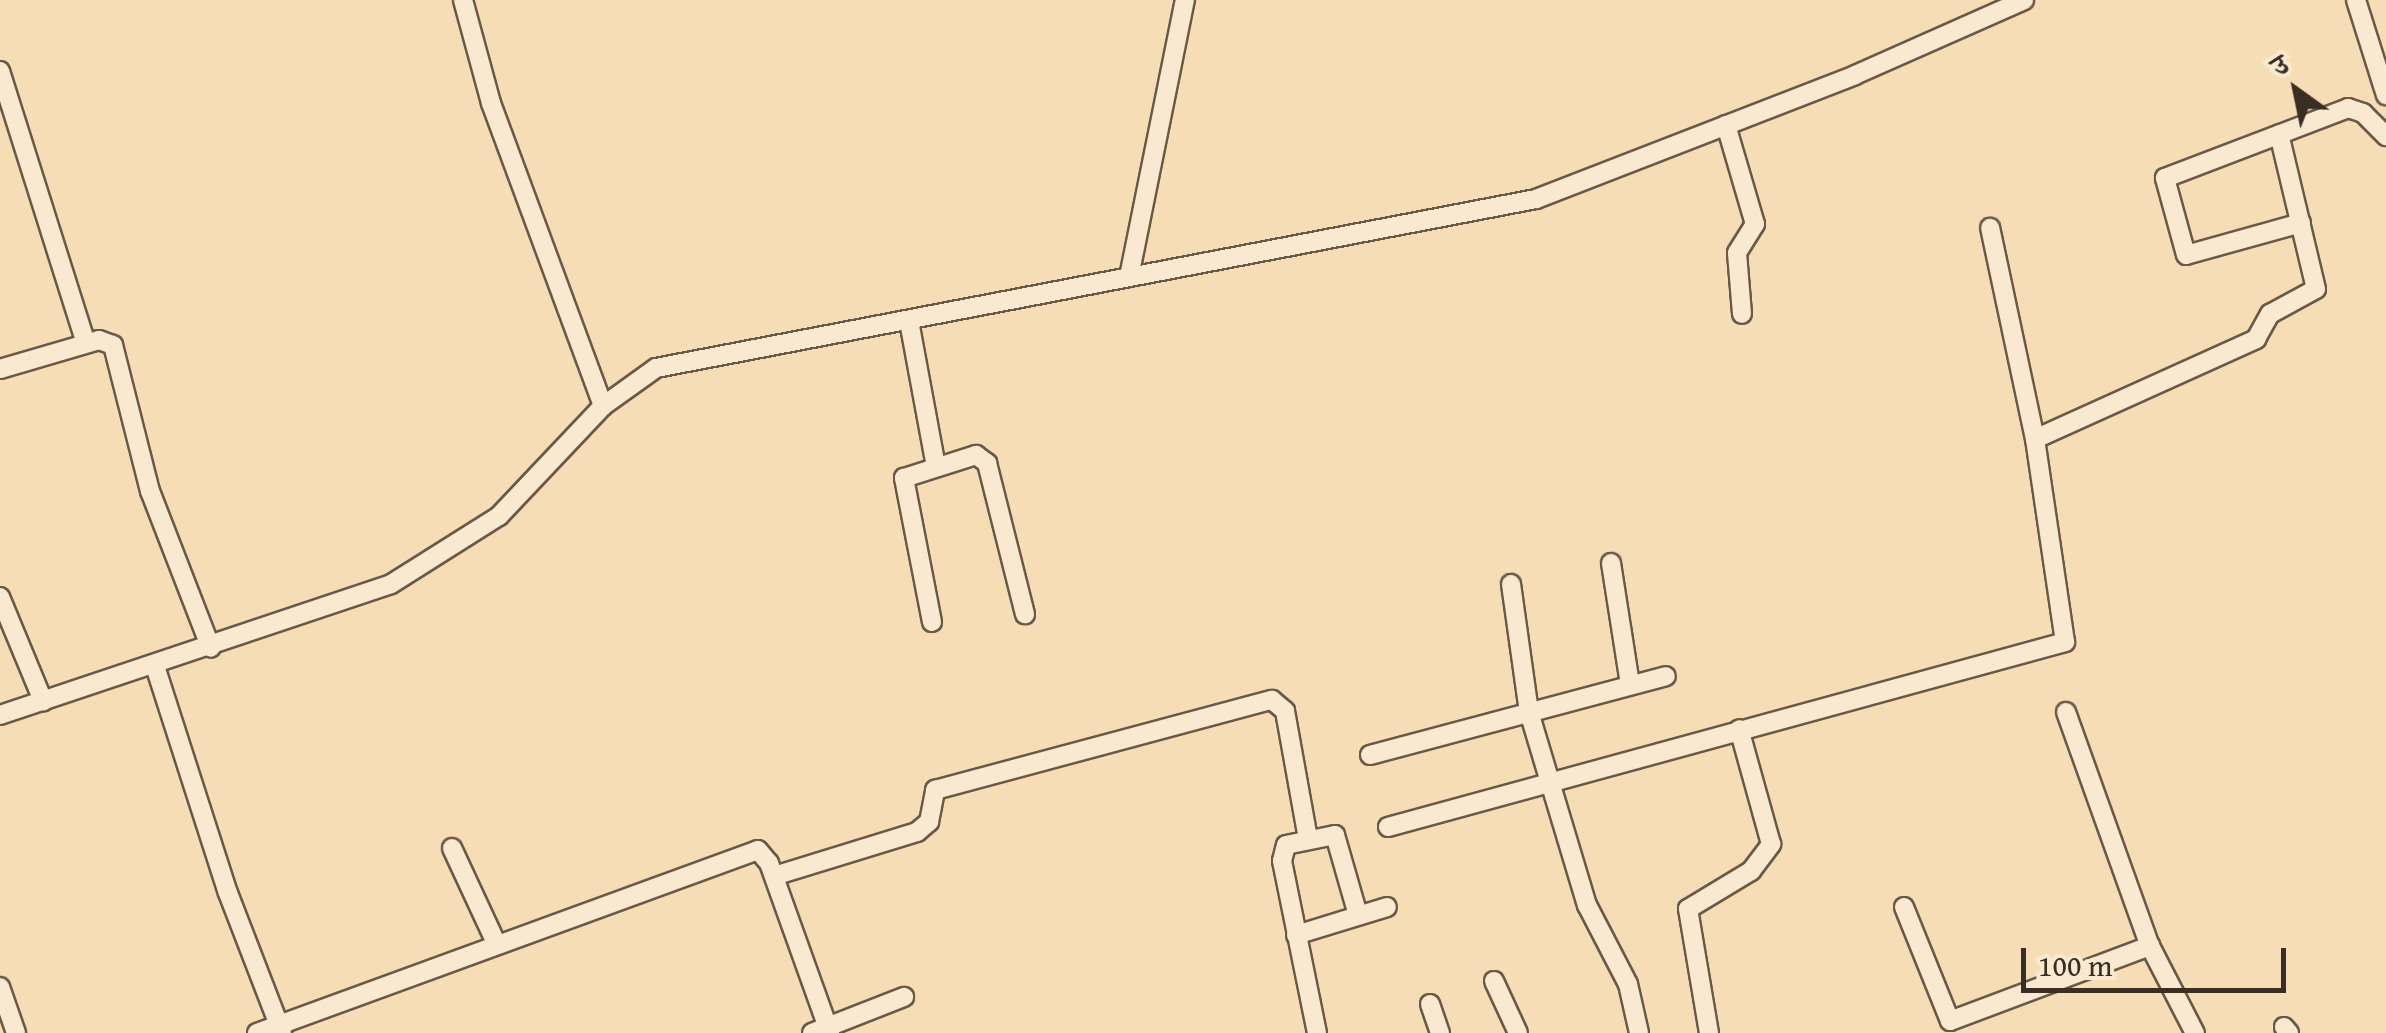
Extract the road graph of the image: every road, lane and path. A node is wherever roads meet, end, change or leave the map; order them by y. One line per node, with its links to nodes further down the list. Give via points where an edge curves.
1 (463, 0): 17 (street, via 492,103)
2 (1184, 0): 12 (street)
3 (2024, 0): 7 (street)
4 (2356, 0): 6 (street)
5 (0, 71): 15 (street)
6 (2386, 94)
7 (1726, 125): 12 (street, via 1536,200); 13 (street, via 1756,224 1737,253)
8 (2279, 134): 9 (street, via 2348,108); 10 (street); 10 (street, via 2169,173 2164,185 2186,255)
9 (2386, 136)
10 (2301, 223): 18 (street, via 2316,288 2310,296 2270,314 2256,339)
11 (1990, 228): 18 (street)
12 (1128, 277): 14 (street)
13 (1742, 314)
14 (908, 321): 17 (street, via 656,368); 19 (street)
15 (86, 344): 16 (street); 25 (street, via 113,345 150,491)
16 (0, 369)
17 (603, 406): 25 (street, via 499,516 436,561 346,603)
18 (2035, 439): 33 (street, via 2064,642)
19 (936, 466): 23 (street, via 984,456); 24 (street, via 908,474 903,486)
20 (1612, 563): 28 (street)
21 (1511, 584): 30 (street)
22 (0, 597): 29 (street)
23 (1025, 614)
24 (932, 622)
25 (211, 648): 26 (street)
26 (155, 666): 29 (street); 50 (street, via 228,894)
27 (1666, 676): 28 (street)
28 (1630, 685): 30 (street)
29 (43, 701): 32 (street)
30 (1529, 712): 34 (street); 35 (street)
31 (2066, 712): 45 (street)
32 (0, 714)
33 (1740, 729): 35 (street); 58 (street, via 1771,844 1751,872 1688,909)
34 (1370, 755)
35 (1549, 780): 36 (street); 57 (street, via 1587,905 1628,984)
36 (1388, 827)
37 (1308, 839): 39 (street, via 1286,710 1272,700 936,790 930,822 917,832); 42 (street, via 1328,834 1340,842); 43 (street, via 1282,851)
38 (452, 848): 44 (street)
39 (774, 876): 44 (street, via 764,854 748,851); 51 (street)
40 (1387, 906): 42 (street)
41 (1904, 907): 45 (street, via 1950,1021)
42 (1358, 915): 43 (street)
43 (1296, 935): 54 (street)
44 (496, 943): 50 (street)
45 (2150, 946): 59 (street)
46 (1494, 981): 56 (street)
47 (0, 986): 52 (street)
48 (904, 997): 51 (street)
49 (1430, 1004): 55 (street)
50 (281, 1029): 53 (street)
51 (823, 1031)
52 (16, 1033)
53 (257, 1033)
54 (1317, 1033)
55 (1440, 1033)
56 (1518, 1033)
57 (1639, 1033)
58 (1709, 1033)
59 (2194, 1033)

